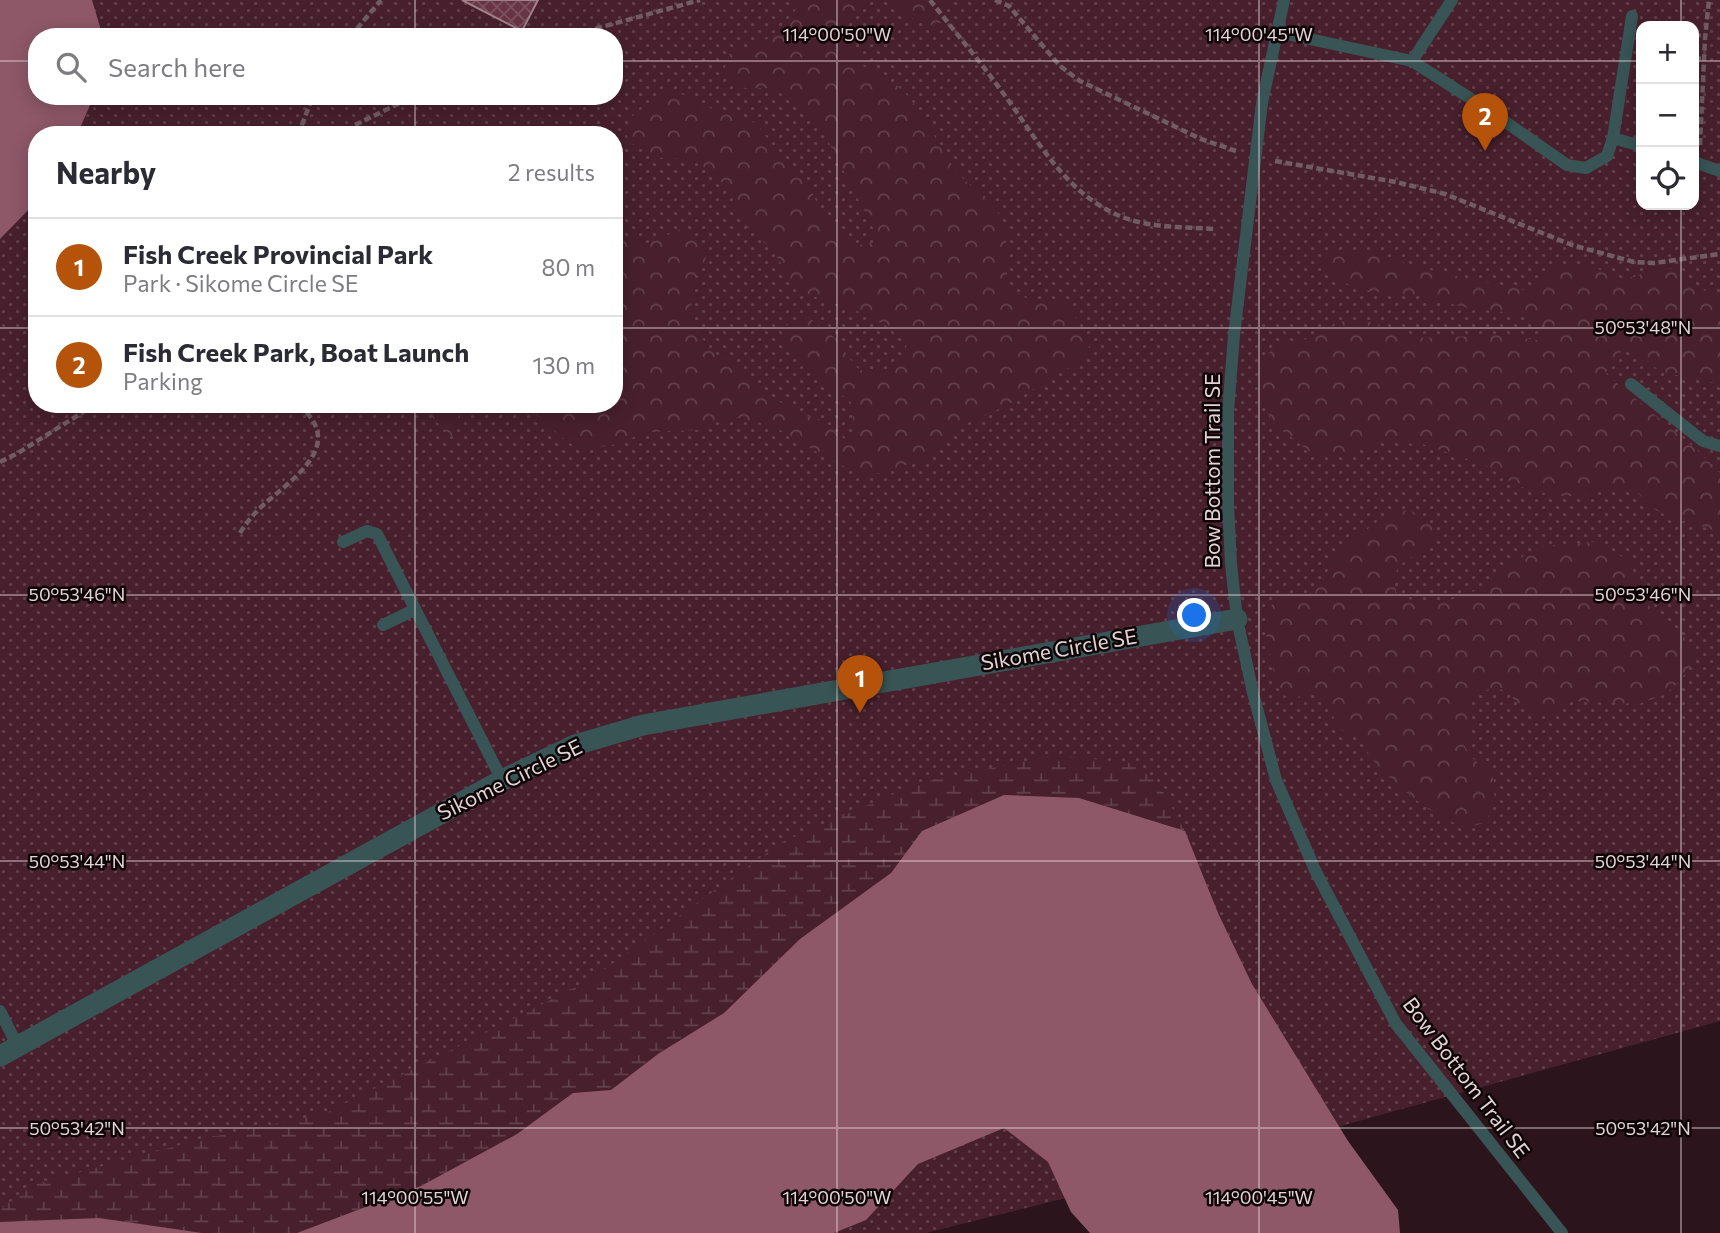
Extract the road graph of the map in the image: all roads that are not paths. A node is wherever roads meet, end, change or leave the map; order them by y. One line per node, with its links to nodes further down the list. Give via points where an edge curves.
1 (1284, 0): 4 (lane, Bow Bottom Trail SE)
2 (1452, 0): 5 (lane)
3 (1632, 16): 6 (lane)
4 (1277, 32): 5 (lane); 14 (lane, Bow Bottom Trail SE, via 1255,157 1228,412 1228,515)
5 (1412, 61): 6 (lane, via 1567,164 1586,168 1607,156)
6 (1613, 138): 7 (lane)
7 (1636, 145)
8 (1699, 164): 9 (lane)
9 (1720, 171)
10 (1631, 384): 11 (lane, via 1703,441)
11 (1720, 446)
12 (343, 542): 13 (lane, via 367,531 377,534)
13 (414, 610): 15 (lane); 16 (lane)
14 (1237, 619): 16 (street, Sikome Circle SE, via 643,725 576,745); 19 (lane, Bow Bottom Trail SE, via 1276,780 1316,872 1396,1024)
15 (383, 625)
16 (502, 780): 18 (street, Sikome Circle SE)
17 (0, 1011): 18 (lane)
18 (9, 1051)
19 (1562, 1233)

